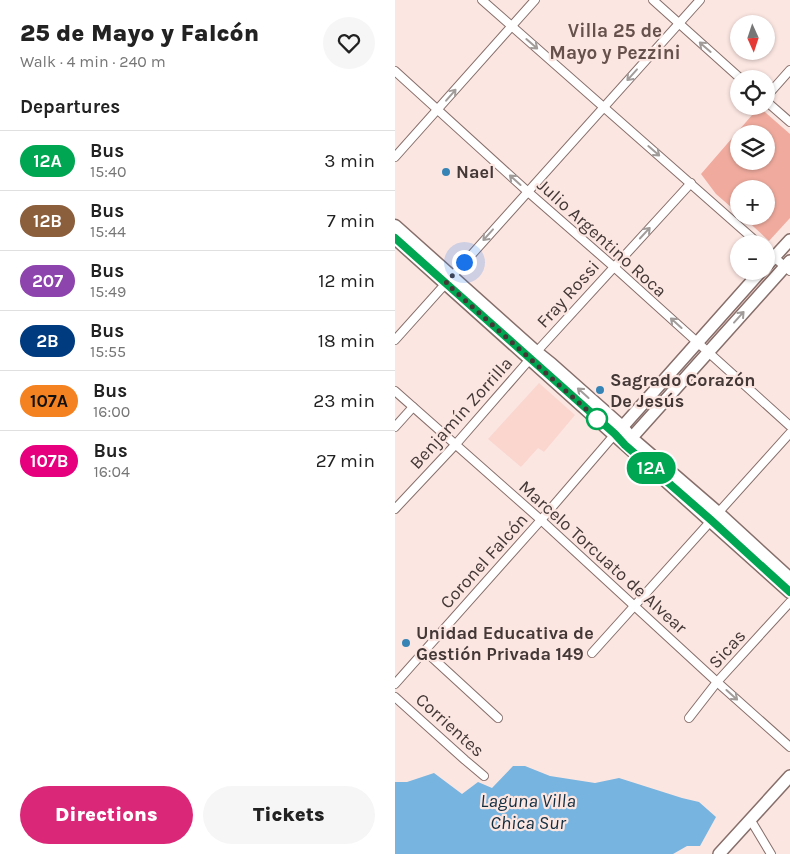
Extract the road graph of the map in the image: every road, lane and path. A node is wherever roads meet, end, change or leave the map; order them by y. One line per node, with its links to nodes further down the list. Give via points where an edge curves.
1 (483, 0): 6 (street)
2 (535, 0): 6 (street)
3 (653, 0): 5 (street)
4 (700, 0): 5 (street)
5 (679, 24): 7 (street, one-way to 5); 11 (street, one-way to 11)
6 (511, 26): 11 (street, one-way to 11); 13 (street, one-way to 6)
7 (731, 70)
8 (790, 70): 10 (street)
9 (395, 71): 13 (street, Julio Argentino Roca)
10 (775, 87)
11 (604, 107): 16 (street, one-way to 16); 17 (street)
12 (775, 109): 14 (street)
13 (438, 110): 15 (street); 17 (street, Julio Argentino Roca, one-way to 13)
14 (790, 122)
15 (395, 157)
16 (691, 183): 19 (street); 25 (street, Fray Rossi, one-way to 16)
17 (527, 192): 25 (street, Julio Argentino Roca); 26 (street, one-way to 26)
18 (395, 226): 26 (main road)
19 (749, 235)
20 (395, 238): 26 (main road)
21 (790, 240): 22 (main road)
22 (775, 253)
23 (775, 261): 24 (street)
24 (788, 266): 30 (main road, one-way to 24)
25 (614, 267): 29 (street, Julio Argentino Roca, one-way to 25); 31 (street, Fray Rossi)
26 (449, 280): 28 (street); 31 (main road)
27 (753, 280): 29 (main road)
28 (395, 340)
29 (697, 343): 30 (street, Julio Argentino Roca); 33 (main road)
30 (708, 352): 34 (main road); 38 (street, Julio Argentino Roca)
31 (533, 356): 40 (main road); 43 (street, Benjamín Zorrilla)
32 (395, 391): 35 (street, Marcelo Torcuato de Alvear)
33 (651, 395): 34 (main road); 36 (main road)
34 (662, 404): 37 (main road)
35 (413, 407): 39 (street); 43 (street, Marcelo Torcuato de Alvear)
36 (636, 410): 37 (main road); 40 (main road)
37 (647, 420): 42 (main road)
38 (790, 426)
39 (395, 427)
40 (618, 431): 42 (main road); 46 (street, Coronel Falcón)
41 (790, 433): 45 (street)
42 (628, 442): 45 (main road)
43 (456, 444): 44 (street, Benjamín Zorrilla); 46 (street, Marcelo Torcuato de Alvear)
44 (395, 509)
45 (714, 517): 47 (main road); 48 (main road); 50 (street)
46 (541, 520): 50 (street, Marcelo Torcuato de Alvear); 51 (street, Coronel Falcón)
47 (790, 579)
48 (790, 592)
49 (790, 602): 53 (street, Sicas)
50 (634, 606): 52 (street); 53 (street, Marcelo Torcuato de Alvear)
51 (425, 650): 54 (street, Coronel Falcón); 56 (street)
52 (592, 652)
53 (717, 682): 57 (street, Sicas); 58 (street, Marcelo Torcuato de Alvear, one-way to 58)
54 (395, 684)
55 (395, 697): 59 (street, Corrientes)
56 (498, 718)
57 (689, 718)
58 (790, 747)
59 (484, 776)
60 (790, 776): 61 (main road)
61 (750, 819): 62 (main road); 63 (street)
62 (719, 854)
63 (771, 854)

